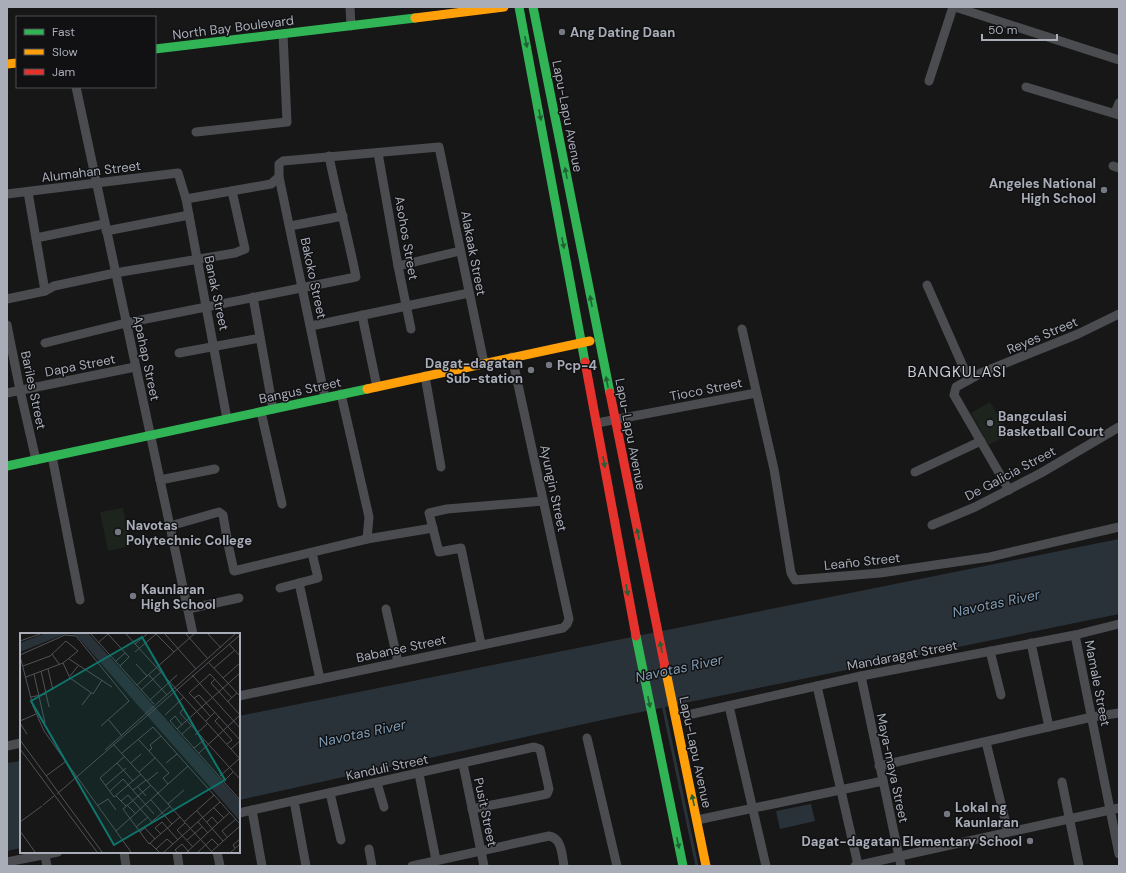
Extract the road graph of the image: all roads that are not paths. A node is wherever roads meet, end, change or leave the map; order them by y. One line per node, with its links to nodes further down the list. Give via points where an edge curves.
1 (350, 7): 6 (street)
2 (504, 7): 6 (main road, North Bay Boulevard)
3 (519, 7): 51 (main road, one-way to 51)
4 (533, 7): 50 (main road, Lapu-Lapu Avenue, one-way to 4)
5 (954, 7): 9 (street); 10 (street)
6 (351, 26): 7 (main road, North Bay Boulevard)
7 (283, 34): 8 (main road, North Bay Boulevard); 15 (street, via 287,122)
8 (156, 49)
9 (1119, 60)
10 (929, 81)
11 (1026, 87): 14 (street)
12 (76, 88): 20 (street, Apahap Street)
13 (1119, 103): 14 (street)
14 (1117, 114)
15 (196, 132)
16 (378, 153): 17 (street); 30 (street, Alakaak Street, via 439,147); 32 (street, Asohos Street)
17 (329, 156): 19 (street, Bakoko Street, via 283,161 279,164); 26 (street, via 337,200)
18 (178, 173): 20 (street, Alumahan Street); 24 (street, Banak Street)
19 (280, 177): 21 (street, via 271,184); 27 (street, Bakoko Street)
20 (96, 184): 22 (street, Alumahan Street); 28 (street, Apahap Street)
21 (232, 191): 24 (street); 31 (street, via 245,249)
22 (28, 192): 23 (street, Alumahan Street); 29 (street)
23 (7, 194)
24 (186, 199): 25 (street, Banak Street)
25 (189, 215): 28 (street); 31 (street, Banak Street)
26 (343, 216): 27 (street); 35 (street, via 356,277)
27 (290, 226): 35 (street, Bakoko Street)
28 (105, 227): 29 (street); 33 (street, Apahap Street)
29 (36, 238): 36 (street)
30 (460, 251): 32 (street); 37 (street, Alakaak Street)
31 (197, 259): 33 (street); 41 (street, Banak Street)
32 (398, 266): 40 (street, Asohos Street)
33 (115, 273): 36 (street, via 54,286); 44 (street, Apahap Street)
34 (927, 285): 59 (street)
35 (303, 288): 38 (street); 46 (street, Bakoko Street)
36 (44, 291): 39 (street)
37 (469, 293): 40 (street, via 412,306); 56 (street, Alakaak Street)
38 (253, 298): 41 (street); 49 (street)
39 (7, 300)
40 (406, 305): 43 (street); 47 (street, Asohos Street)
41 (207, 307): 44 (street); 53 (street, Banak Street)
42 (1119, 314): 59 (street, Reyes Street)
43 (362, 315): 46 (street); 60 (street)
44 (126, 323): 52 (street); 57 (street, Apahap Street)
45 (7, 325): 61 (street, Bariles Street)
46 (311, 326): 65 (street, Bakoko Street)
47 (411, 329)
48 (742, 329): 63 (street, Tioco Street)
49 (260, 338): 53 (street); 66 (street)
50 (599, 339): 51 (main road, Bangus Street); 69 (main road, Lapu-Lapu Avenue, one-way to 50)
51 (582, 342): 55 (main road, Bangus Street); 70 (main road)
52 (45, 343)
53 (214, 347): 54 (street); 68 (street, Banak Street)
54 (179, 353)
55 (512, 358): 56 (main road, Bangus Street); 82 (street, Ayungin Street)
56 (484, 363): 58 (main road, Bangus Street)
57 (135, 367): 61 (street, Dapa Street); 72 (street, Apahap Street)
58 (425, 376): 60 (main road, Bangus Street); 77 (street)
59 (969, 380): 73 (street, Reyes Street, via 956,387 954,395)
60 (377, 386): 64 (main road, Bangus Street)
61 (20, 390): 62 (street, Dapa Street); 75 (street, Bariles Street)
62 (7, 393)
63 (756, 393): 69 (street, Tioco Street); 86 (street, Leaño Street, via 774,469 791,573 795,580 880,574 990,557)
64 (341, 394): 65 (main road, Bangus Street); 88 (street, via 369,517)
65 (325, 398): 66 (main road, Bangus Street)
66 (273, 409): 67 (main road, Bangus Street)
67 (261, 412): 68 (main road, Bangus Street); 83 (street)
68 (227, 419): 72 (main road, Bangus Street)
69 (615, 420): 70 (street, Tioco Street); 134 (main road, Lapu-Lapu Avenue, one-way to 69)
70 (597, 424): 159 (main road, one-way to 159, via 633,622)
71 (1119, 427): 81 (street, De Galicia Street)
72 (150, 435): 74 (main road, Bangus Street); 80 (street, Apahap Street)
73 (981, 441): 79 (street); 81 (street)
74 (52, 456): 75 (main road, Bangus Street); 93 (street)
75 (36, 460): 76 (main road, Bangus Street)
76 (7, 466)
77 (441, 467)
78 (215, 469): 80 (street)
79 (915, 472)
80 (160, 480): 85 (street, Apahap Street)
81 (1008, 490): 84 (street, De Galicia Street)
82 (543, 501): 87 (street, via 447,509 429,513); 96 (street, Ayungin Street)
83 (282, 504)
84 (932, 525)
85 (170, 526): 89 (street, via 219,512 223,515 234,571); 94 (street, Apahap Street)
86 (1119, 527)
87 (433, 528): 88 (street); 101 (street, via 439,552 461,548)
88 (367, 539): 89 (street)
89 (312, 552): 90 (street, via 318,578)
90 (300, 583): 91 (street); 105 (street)
91 (280, 588)
92 (239, 598): 94 (street)
93 (80, 600)
94 (188, 609): 98 (street, Apahap Street)
95 (386, 609): 103 (street)
96 (568, 624): 101 (street, Babanse Street, via 563,628)
97 (1119, 624): 99 (street, Mandaragat Street)
98 (193, 633)
99 (1075, 635): 100 (street, Mandaragat Street); 112 (street, Mamale Street)
100 (1031, 643): 102 (street, Mandaragat Street); 113 (street)
101 (481, 644): 103 (street, Babanse Street)
102 (990, 651): 104 (street, Mandaragat Street); 107 (street)
103 (398, 662): 105 (street, Babanse Street)
104 (861, 676): 106 (street, Mandaragat Street); 119 (street, Maya-maya Street)
105 (320, 679): 108 (street, Babanse Street)
106 (817, 686): 109 (street, Mandaragat Street); 124 (street)
107 (1001, 695)
108 (240, 696)
109 (729, 706): 111 (street, Mandaragat Street); 129 (street)
110 (1119, 713): 112 (street)
111 (692, 714)
112 (1092, 717): 113 (street); 130 (street, Mamale Street)
113 (1049, 727): 115 (street)
114 (587, 738): 158 (street)
115 (986, 742): 119 (street); 135 (street)
116 (20, 743): 117 (street)
117 (7, 746)
118 (463, 764): 120 (street, Kanduli Street); 128 (street, Pusit Street); 128 (street, Kanduli Street, via 534,747 540,749 549,789 547,794)
119 (879, 766): 121 (street, Maya-maya Street)
120 (419, 774): 123 (street, Kanduli Street); 146 (street)
121 (883, 781): 124 (street); 145 (street, Maya-maya Street)
122 (1062, 782): 133 (street)
123 (377, 783): 125 (street, Kanduli Street); 127 (street)
124 (841, 791): 129 (street); 162 (street)
125 (330, 793): 126 (street, Kanduli Street); 136 (street)
126 (294, 801): 131 (street, Kanduli Street); 153 (street)
127 (384, 807)
128 (472, 809): 138 (street, Pusit Street)
129 (752, 809): 134 (street); 161 (street)
130 (1114, 809): 133 (street); 143 (street, Mamale Street)
131 (252, 810): 132 (street, Kanduli Street); 152 (street)
132 (240, 813)
133 (1070, 819): 135 (street); 164 (street)
134 (697, 820): 160 (main road, Lapu-Lapu Avenue)
135 (1008, 832): 145 (street)
136 (341, 840)
137 (369, 849): 154 (street)
138 (481, 852): 146 (street); 156 (street, Pusit Street); 157 (street, via 549,836 554,837 559,844)
139 (54, 853): 144 (street)
140 (124, 853): 149 (street)
141 (177, 853): 150 (street)
142 (217, 853): 151 (street)
143 (1119, 854)
144 (45, 855): 147 (street); 148 (street)
145 (899, 856): 162 (street); 163 (street, Maya-maya Street)
146 (436, 860): 155 (street)
147 (7, 862)
148 (47, 866)
149 (126, 866)
150 (179, 866)
151 (220, 866)
152 (262, 866)
153 (306, 866)
154 (372, 866)
155 (412, 866)
156 (484, 866)
157 (564, 866)
158 (617, 866)
159 (683, 866)
160 (706, 866)
161 (766, 866)
162 (856, 866)
163 (901, 866)
164 (1079, 866)

